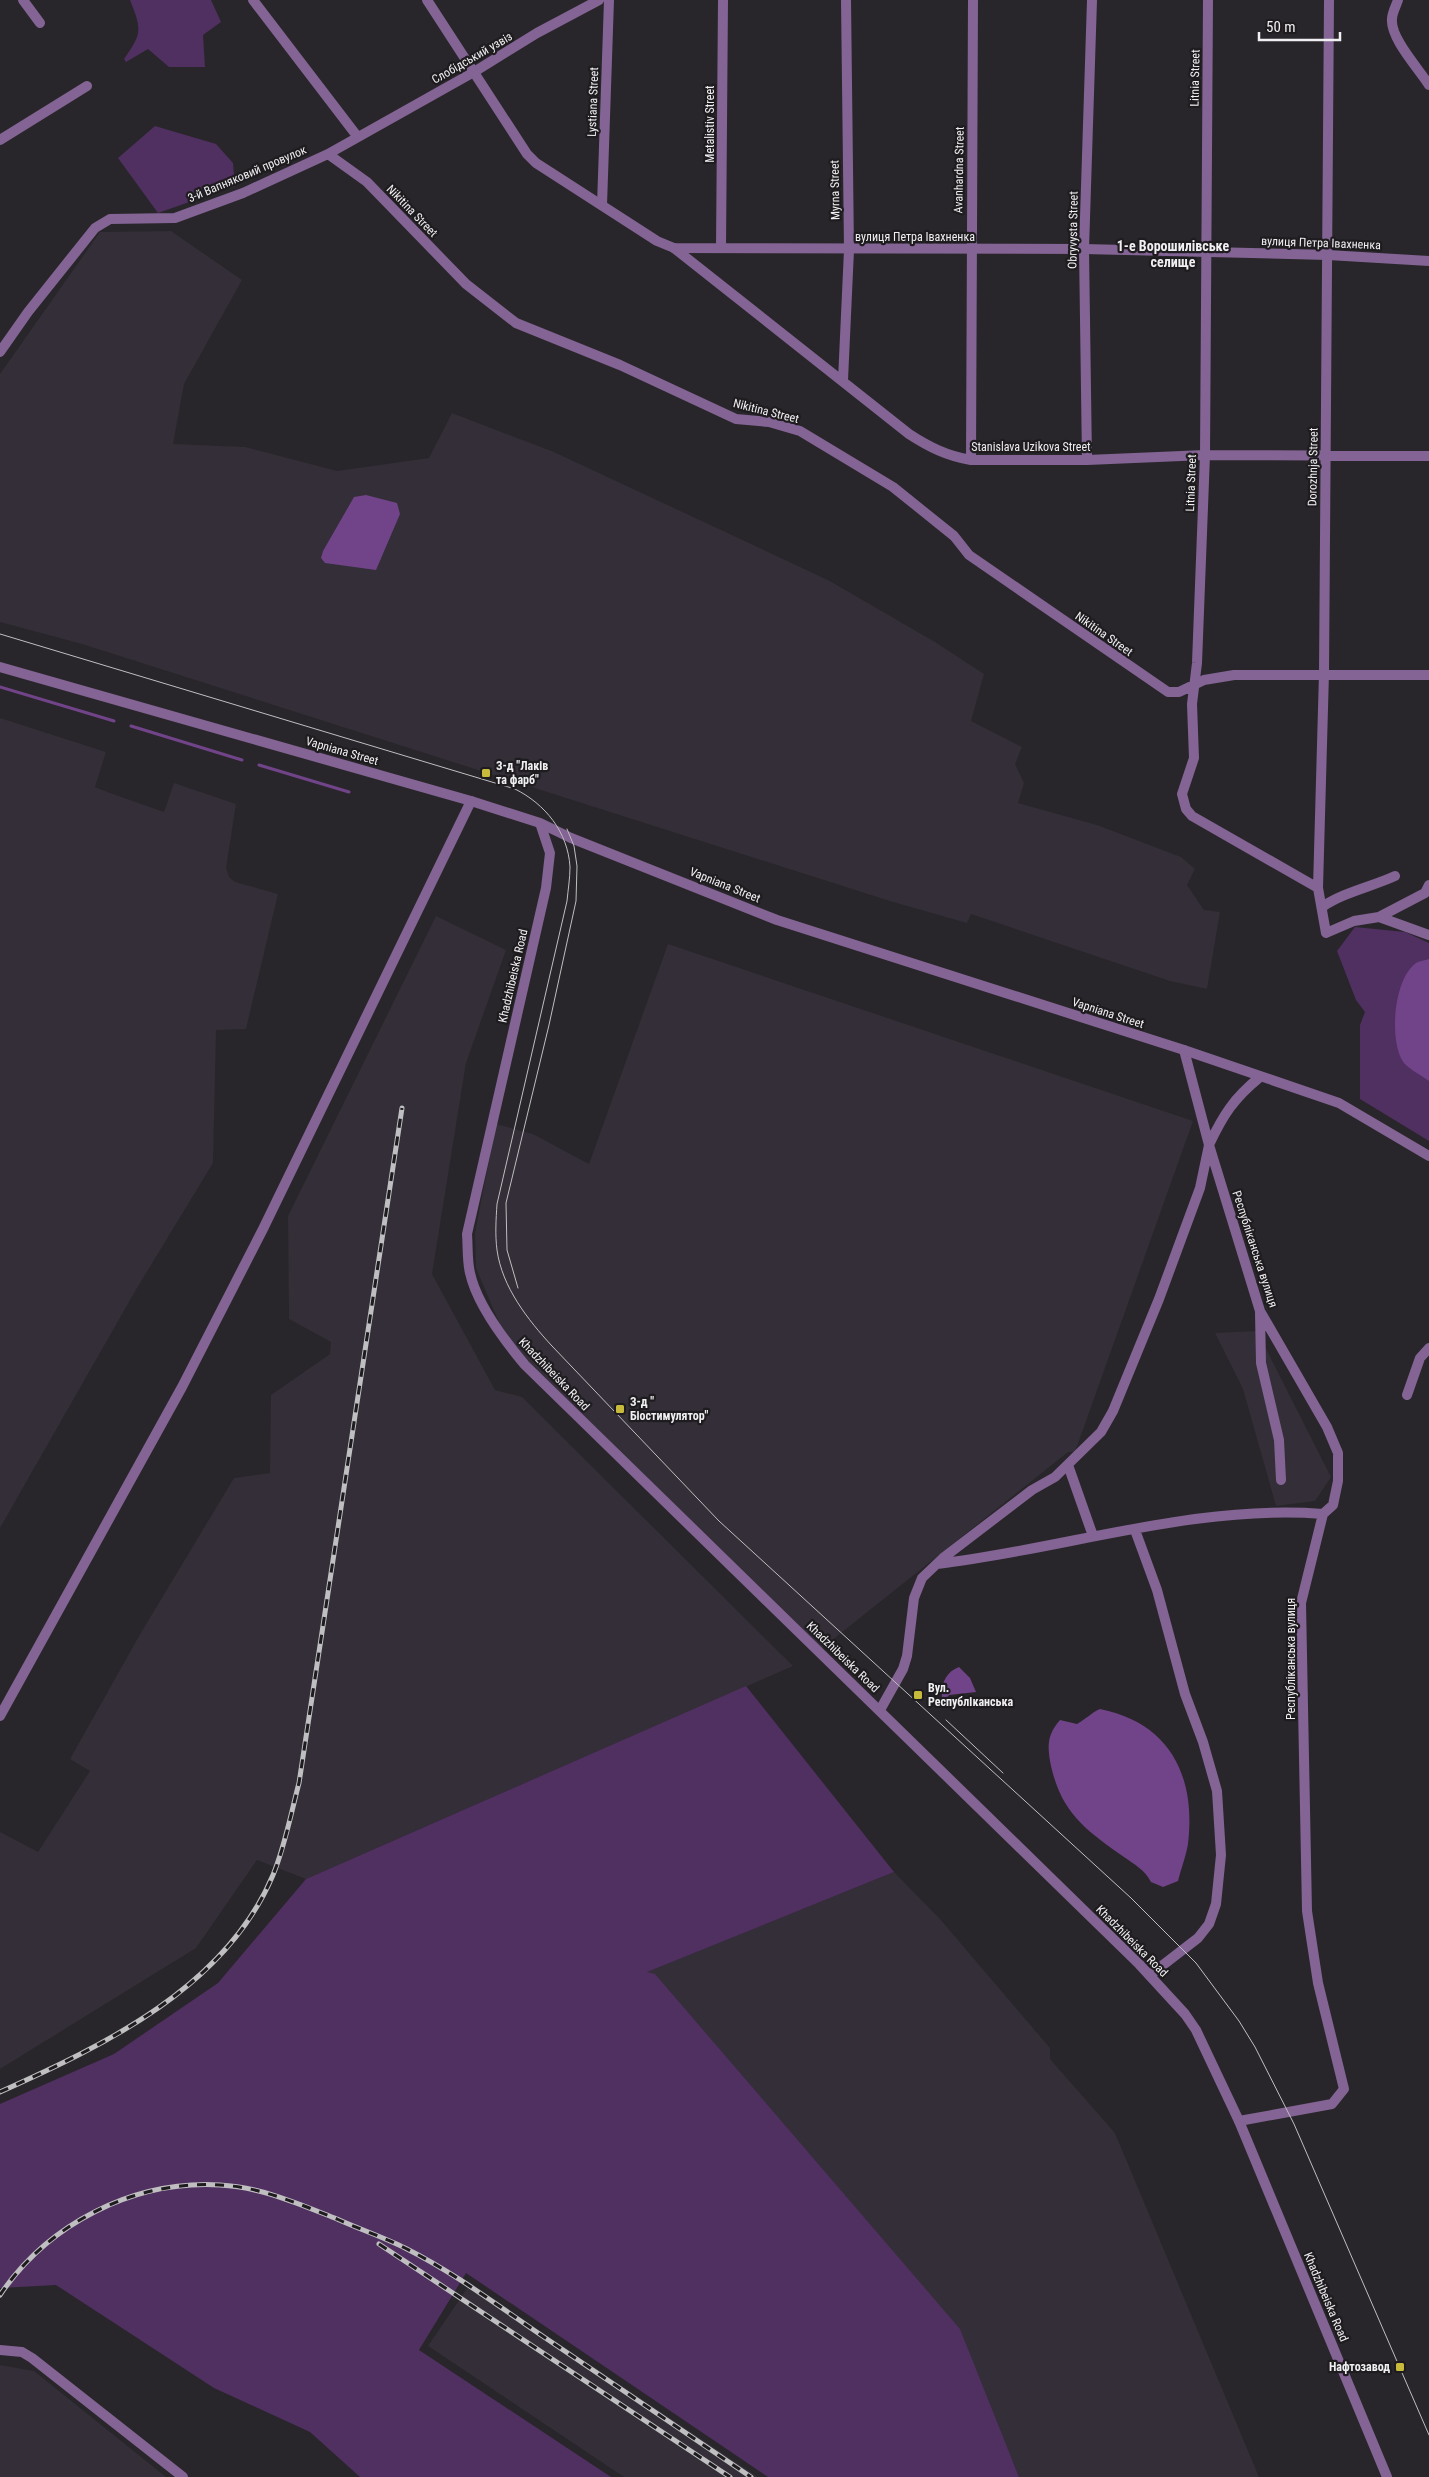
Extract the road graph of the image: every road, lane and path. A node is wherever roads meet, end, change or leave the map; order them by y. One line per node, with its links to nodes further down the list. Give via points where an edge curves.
1 (22, 0): 13 (street)
2 (253, 0): 17 (street)
3 (428, 0): 14 (street, вулиця Петра Івахненка)
4 (600, 0): 14 (street, Слобідський узвіз, via 537,33)
5 (609, 0): 20 (street, Lystiana Street)
6 (723, 0): 22 (street, Metalistiv Street)
7 (846, 0): 25 (street, Myrna Street)
8 (973, 0): 23 (street, Avanhardna Street)
9 (1092, 0): 24 (street, Obryvysta Street)
10 (1208, 0): 26 (street, Litnia Street)
11 (1329, 0): 27 (street, Dorozhnja Street)
12 (1398, 0): 15 (street, via 1392,17 1393,29)
13 (40, 23)
14 (474, 72): 17 (street, Слобідський узвіз); 20 (street, вулиця Петра Івахненка, via 527,154)
15 (1429, 85)
16 (87, 86): 18 (street)
17 (357, 136): 19 (street)
18 (0, 140)
19 (328, 154): 29 (street, 3-й Вапняковий провулок, via 243,193 175,218 110,219 96,228); 39 (street, Nikitina Street, via 367,182 466,284 516,323 620,365 736,419 769,422 800,431 893,487 954,536 969,555 1160,688 1174,693)
20 (602, 204): 21 (street, вулиця Петра Івахненка, via 657,241)
21 (674, 248): 22 (street, вулиця Петра Івахненка); 30 (street, Stanislava Uzikova Street)
22 (721, 248): 25 (street, вулиця Петра Івахненка)
23 (971, 249): 24 (street, вулиця Петра Івахненка); 25 (street, вулиця Петра Івахненка); 34 (street, Avanhardna Street)
24 (1084, 249): 26 (street, вулиця Петра Івахненка); 35 (street, Obryvysta Street)
25 (848, 250): 30 (street, Myrna Street)
26 (1206, 252): 27 (street, вулиця Петра Івахненка); 31 (street, Litnia Street)
27 (1328, 255): 28 (street, вулиця Петра Івахненка); 32 (street, Dorozhnja Street)
28 (1429, 262)
29 (0, 352)
30 (843, 380): 34 (street, Stanislava Uzikova Street, via 924,444)
31 (1204, 455): 32 (street, Stanislava Uzikova Street); 35 (street, Stanislava Uzikova Street); 39 (street, Litnia Street)
32 (1326, 456): 33 (street, Stanislava Uzikova Street); 37 (street, Dorozhnja Street)
33 (1429, 456)
34 (971, 460): 35 (street, Stanislava Uzikova Street)
35 (1087, 460)
36 (0, 667): 40 (street, Vapniana Street)
37 (1324, 673): 38 (street, Nikitina Street); 39 (street, Nikitina Street, via 1234,675); 44 (street, Dorozhnja Street)
38 (1429, 675)
39 (1194, 684): 44 (street, Litnia Street, via 1194,758 1182,794 1186,809 1192,816)
40 (471, 801): 41 (street, Vapniana Street); 64 (street, via 263,1230 182,1387)
41 (540, 823): 50 (street, Vapniana Street, via 777,920); 63 (street, Khadzhibeiska Road, via 550,853 546,888 467,1234 470,1273 499,1334 525,1365)
42 (1395, 876): 47 (street, via 1336,897)
43 (1429, 885): 46 (street, via 1425,894)
44 (1318, 888): 47 (street, Dorozhnja Street)
45 (1429, 898): 46 (street)
46 (1411, 901): 48 (street)
47 (1322, 907): 48 (street, Dorozhnja Street, via 1326,933 1354,921)
48 (1379, 917): 49 (street)
49 (1429, 935)
50 (1184, 1050): 51 (street, Vapniana Street); 52 (street, Республіканська вулиця)
51 (1260, 1077): 52 (street, via 1224,1114); 53 (street, Vapniana Street, via 1339,1103)
52 (1209, 1145): 54 (street, Республіканська вулиця); 57 (street, via 1200,1188 1114,1411 1100,1432)
53 (1429, 1156)
54 (1260, 1311): 58 (street, via 1261,1363 1279,1440); 59 (street, Республіканська вулиця, via 1327,1427 1338,1453 1338,1481 1333,1504)
55 (1429, 1348): 56 (street, via 1420,1358)
56 (1407, 1394)
57 (1068, 1465): 61 (street); 62 (street)
58 (1281, 1480)
59 (1323, 1514): 60 (street, via 1252,1514); 66 (street, Республіканська вулиця, via 1301,1603 1307,1911 1318,1983 1344,2090 1332,2104)
60 (1135, 1530): 61 (street); 65 (street, via 1157,1590 1185,1694 1217,1791 1221,1856 1216,1904 1209,1924 1198,1938)
61 (1093, 1536): 62 (street)
62 (936, 1564): 63 (street, via 917,1588 906,1656)
63 (880, 1710): 65 (street, Khadzhibeiska Road)
64 (0, 1716)
65 (1150, 1976): 66 (street, Khadzhibeiska Road, via 1196,2030)
66 (1239, 2120): 69 (street, Khadzhibeiska Road)
67 (0, 2350): 68 (street, via 22,2352 32,2358)
68 (183, 2477)
69 (1387, 2477)

